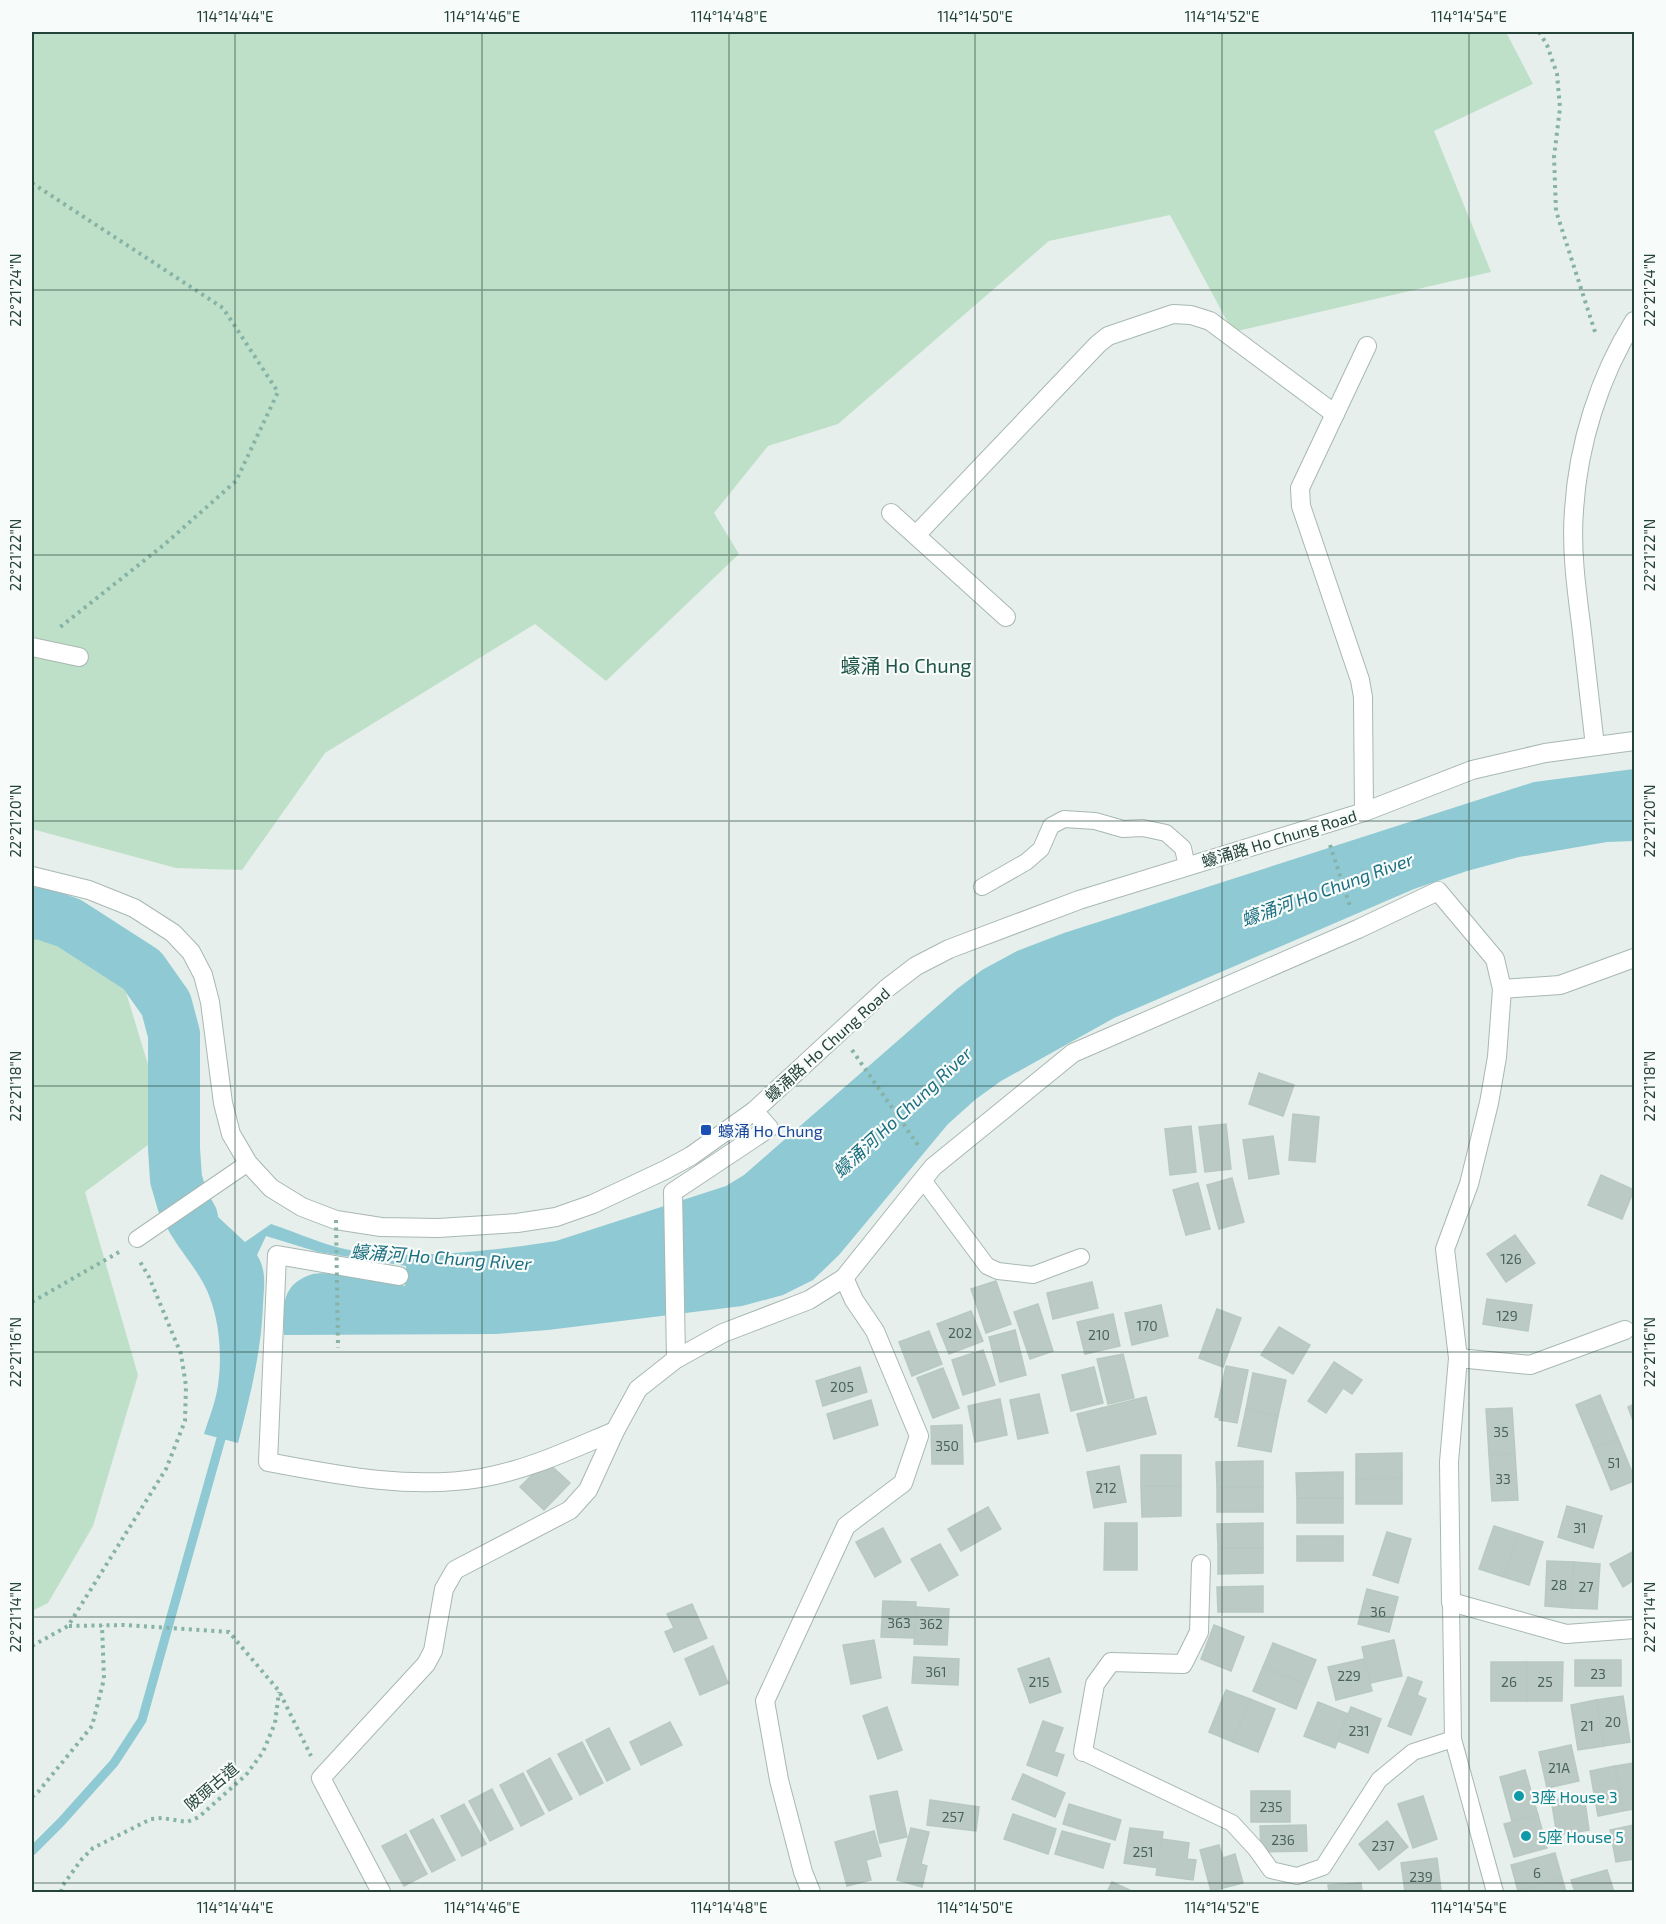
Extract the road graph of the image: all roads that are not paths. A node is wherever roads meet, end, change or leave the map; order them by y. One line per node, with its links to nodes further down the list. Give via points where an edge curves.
1 (1635, 321): 10 (street, via 1615,357 1592,417 1577,480 1575,574)
2 (1366, 346): 3 (street)
3 (1335, 414): 5 (street, via 1210,321 1173,314 1108,336 1098,344); 11 (street, via 1300,488 1301,506 1360,680)
4 (891, 513): 5 (street)
5 (916, 536): 6 (street)
6 (1006, 617)
7 (33, 647): 8 (street)
8 (79, 657)
9 (1635, 741): 10 (street, 蠔涌路 Ho Chung Road)
10 (1595, 746): 11 (street, 蠔涌路 Ho Chung Road, via 1472,770)
11 (1364, 812): 12 (street, 蠔涌路 Ho Chung Road)
12 (1187, 867): 14 (lane, via 1183,848 1166,833 1064,819 1050,825 1041,849 1026,862); 17 (street, 蠔涌路 Ho Chung Road, via 1079,900 949,949 916,966)
13 (32, 876): 18 (street, 蠔涌路 Ho Chung Road, via 89,890 134,908 173,933 191,952 203,975 210,1002 223,1103 231,1134)
14 (982, 887)
15 (1635, 958): 16 (street, via 1560,985)
16 (1502, 989): 19 (street, via 1495,959 1438,891 1073,1053); 25 (street, via 1489,1103 1469,1184 1445,1249)
17 (754, 1111): 18 (street, 蠔涌路 Ho Chung Road, via 682,1161 593,1204 556,1217 517,1223 438,1228 381,1227 336,1220 271,1188); 26 (street, via 769,1128 673,1192)
18 (248, 1163): 20 (lane)
19 (928, 1174): 21 (lane, via 987,1266 1033,1275); 23 (street)
20 (134, 1242)
21 (1081, 1257)
22 (399, 1276): 27 (street, via 277,1255 268,1462 380,1480 434,1482 482,1478 529,1465)
23 (844, 1278): 26 (street, via 809,1299 723,1333); 34 (street, via 874,1330 919,1436 903,1483 846,1526 765,1701 779,1780)
24 (1625, 1330): 25 (street, via 1530,1365)
25 (1458, 1358): 29 (street, via 1449,1462)
26 (676, 1359): 27 (street, via 639,1389)
27 (615, 1431): 33 (street, via 588,1490 570,1510 455,1570 444,1589 433,1651 426,1664 321,1778)
28 (1201, 1564): 32 (street, via 1199,1632 1183,1664 1111,1662 1095,1684)
29 (1450, 1602): 30 (street, via 1566,1634); 31 (lane)
30 (1635, 1629)
31 (1453, 1739): 32 (lane, via 1413,1752 1379,1780 1323,1867 1297,1876 1270,1870 1232,1823); 35 (lane)
32 (1083, 1752)
33 (381, 1893)
34 (811, 1893)
35 (1495, 1893)

